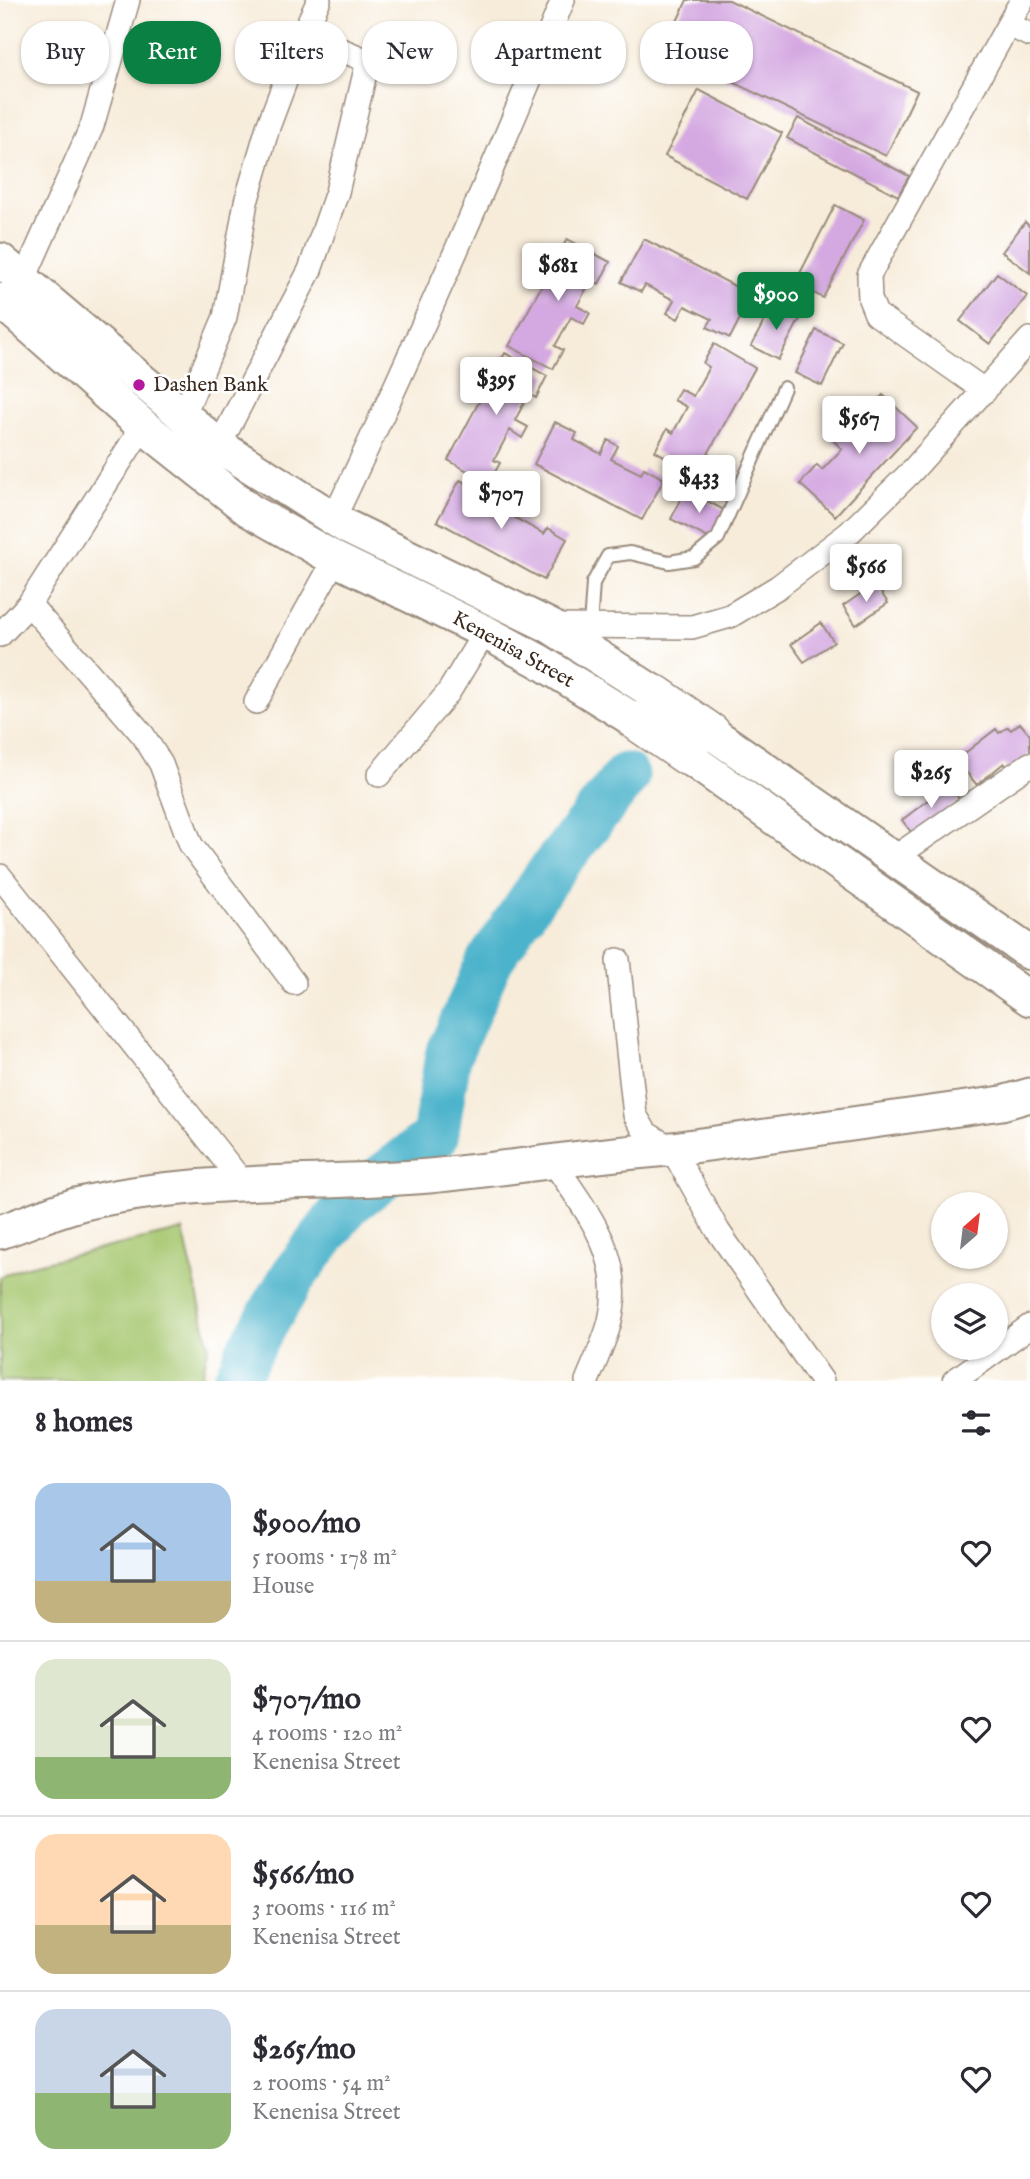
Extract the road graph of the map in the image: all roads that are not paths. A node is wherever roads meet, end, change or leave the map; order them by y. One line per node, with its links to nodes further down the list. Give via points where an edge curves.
1 (128, 0): 10 (street, via 92,126)
2 (319, 0): 5 (street)
3 (563, 0): 17 (street, via 500,152)
4 (1022, 0): 6 (street)
5 (309, 21)
6 (1009, 25): 7 (street); 13 (street, via 869,275 876,314)
7 (1030, 35)
8 (348, 53): 16 (street, via 367,63 337,192 310,270)
9 (284, 84): 14 (street, via 246,202 225,317)
10 (8, 280): 14 (main road, Kenenisa Street); 15 (main road, Kenenisa Street)
11 (1030, 339): 13 (street)
12 (784, 388): 21 (lane, via 718,538 694,558 669,562 630,553 608,556 593,583)
13 (985, 391): 21 (street, via 849,533 778,587 730,616 692,627)
14 (183, 417): 16 (main road, Kenenisa Street)
15 (143, 426): 18 (main road, Kenenisa Street, via 249,510); 19 (street)
16 (219, 446): 17 (main road, Kenenisa Street)
17 (334, 518): 20 (main road, Kenenisa Street)
18 (335, 559): 22 (main road, Kenenisa Street); 24 (street)
19 (29, 604): 23 (street); 33 (street, via 143,735 161,765 191,845)
20 (550, 626): 21 (street); 25 (main road, Kenenisa Street)
21 (590, 627)
22 (485, 632): 25 (main road, Kenenisa Street, via 539,662); 28 (street, via 448,693)
23 (0, 635)
24 (256, 702)
25 (645, 707): 26 (main road, Kenenisa Street)
26 (700, 745): 29 (main road, Kenenisa Street); 34 (main road, Kenenisa Street, via 825,857)
27 (1030, 764): 29 (street)
28 (379, 775)
29 (894, 858): 31 (main road, Kenenisa Street)
30 (0, 876): 38 (street)
31 (1030, 953)
32 (618, 960): 36 (street, via 635,1115 646,1133)
33 (294, 983)
34 (1030, 999)
35 (1030, 1095): 36 (main road, via 1002,1103)
36 (672, 1149): 37 (main road); 42 (street, via 718,1231)
37 (552, 1160): 38 (main road, via 431,1176); 41 (street, via 601,1233 609,1260 610,1320)
38 (243, 1183): 39 (main road, via 80,1205)
39 (0, 1232)
40 (1030, 1326): 43 (street)
41 (587, 1381)
42 (822, 1381)
43 (954, 1381)

